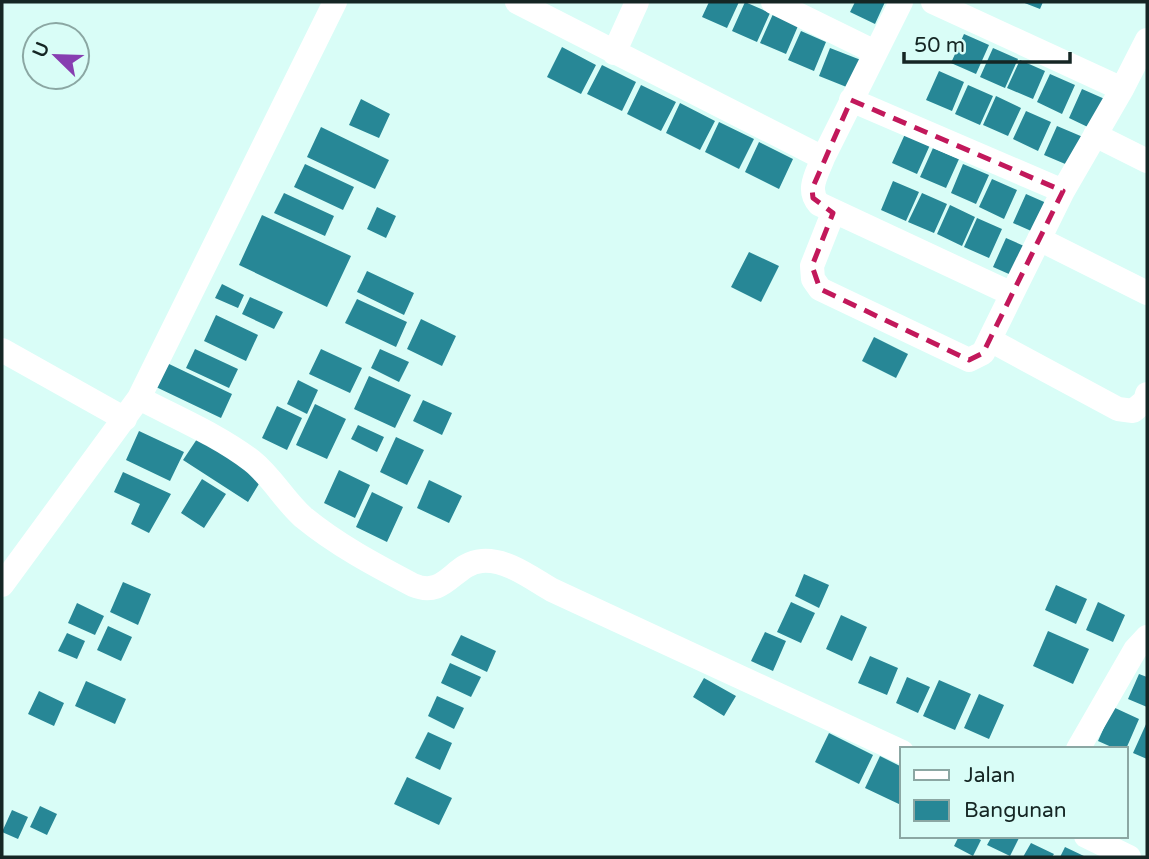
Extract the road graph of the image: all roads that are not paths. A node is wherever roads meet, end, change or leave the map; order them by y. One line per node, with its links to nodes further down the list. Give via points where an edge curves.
1 (335, 2): 23 (street)
2 (517, 2): 8 (street)
3 (637, 2): 8 (street)
4 (773, 2): 7 (street)
5 (901, 2): 7 (street)
6 (933, 2): 10 (street)
7 (876, 52): 11 (street)
8 (614, 53): 13 (street)
9 (1144, 56): 10 (street)
10 (1122, 89): 12 (street)
11 (852, 100): 13 (street); 15 (street)
12 (1095, 135): 14 (street); 15 (street)
13 (823, 158): 16 (street, via 811,189 813,198)
14 (1147, 161)
15 (1063, 191): 17 (street)
16 (833, 213): 19 (street); 20 (street, via 811,266 820,289 969,360 983,353)
17 (1039, 239): 18 (street); 19 (street)
18 (1147, 293)
19 (1012, 294): 20 (street)
20 (990, 340): 22 (street, via 1118,409 1133,411)
21 (2, 349): 23 (street)
22 (1147, 394)
23 (132, 409): 24 (street); 27 (street, via 208,433 264,471 301,515 336,543 413,585 437,588 473,563 506,565)
24 (2, 585)
25 (1147, 637): 26 (street)
26 (1079, 747)
27 (900, 751)
28 (1090, 838): 29 (street)
29 (1129, 857)

